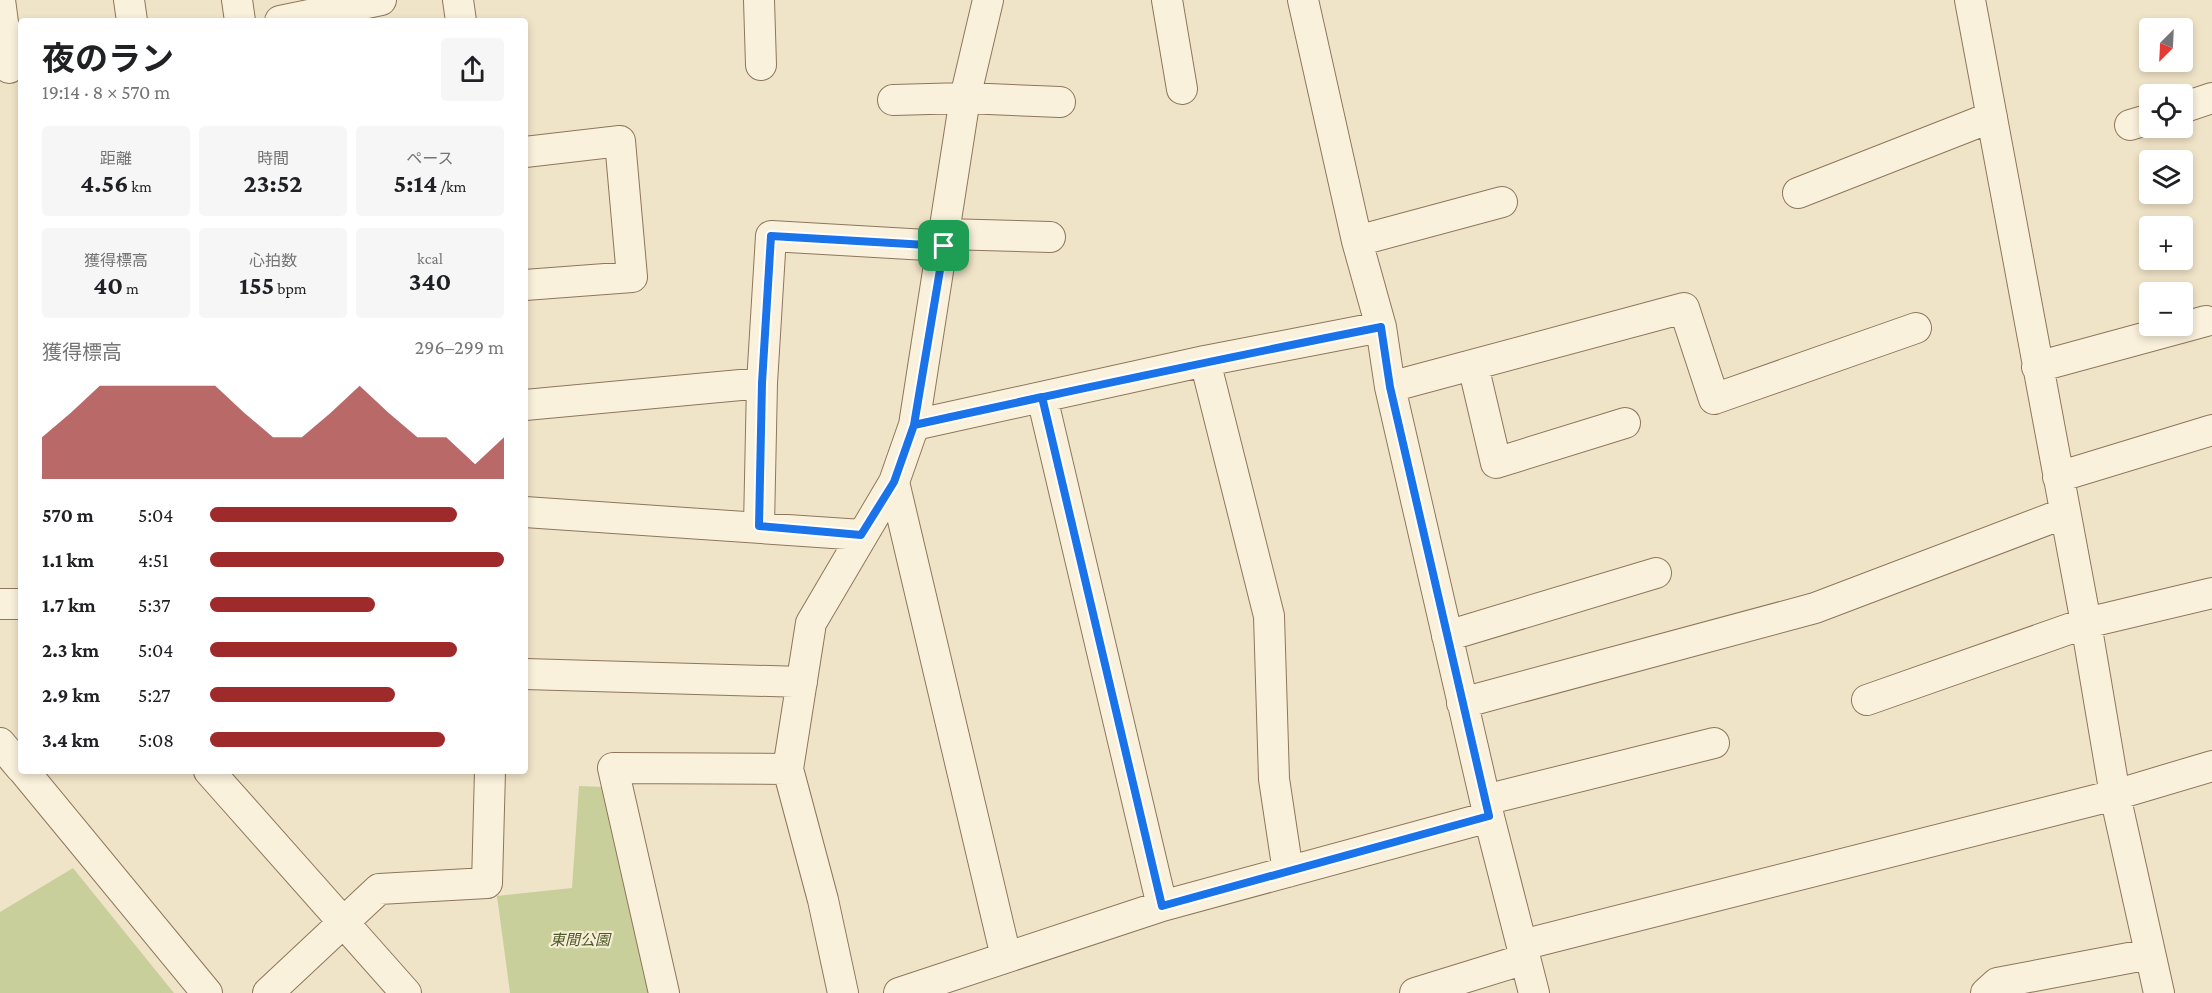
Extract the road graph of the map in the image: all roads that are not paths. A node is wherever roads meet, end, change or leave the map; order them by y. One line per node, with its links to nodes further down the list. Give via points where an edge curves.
1 (0, 0): 16 (street)
2 (129, 0): 11 (street)
3 (237, 0): 12 (street)
4 (381, 0): 13 (street)
5 (458, 0): 14 (street)
6 (759, 0): 15 (street)
7 (988, 0): 18 (street)
8 (1167, 0): 17 (street)
9 (1303, 0): 29 (street)
10 (1974, 1): 23 (street)
11 (132, 18)
12 (240, 18)
13 (294, 18)
14 (461, 18)
15 (761, 65)
16 (10, 68)
17 (1182, 89)
18 (965, 98): 20 (street); 21 (street); 28 (street)
19 (2212, 98): 22 (street)
20 (893, 100)
21 (1060, 102)
22 (2193, 104)
23 (1992, 117): 25 (street); 36 (street)
24 (528, 152): 30 (street, via 620,141 632,277)
25 (1798, 194)
26 (1502, 202): 29 (street)
27 (1050, 237): 28 (street)
28 (945, 240): 37 (street, via 771,236); 42 (street)
29 (1357, 242): 32 (street)
30 (528, 285)
31 (2206, 321): 36 (street)
32 (1381, 327): 34 (street); 38 (street)
33 (1917, 328): 35 (street, via 1714,399 1684,308)
34 (1205, 361): 39 (street); 70 (street, via 1269,616 1274,779)
35 (1473, 365): 38 (street); 41 (street, via 1496,462)
36 (2037, 367): 44 (street)
37 (762, 383): 40 (street); 48 (street)
38 (1390, 387): 55 (street)
39 (1042, 397): 42 (street); 71 (street)
40 (528, 405)
41 (1625, 423)
42 (914, 425): 45 (street)
43 (2212, 430): 44 (street)
44 (2058, 477): 47 (street)
45 (894, 482): 49 (street); 75 (street)
46 (528, 512): 48 (street)
47 (2065, 513): 54 (street); 59 (street, via 1815,608)
48 (759, 526): 49 (street)
49 (861, 535): 57 (street, via 812,623)
50 (1656, 573): 55 (street)
51 (2212, 593): 54 (street)
52 (0, 604): 53 (street)
53 (18, 604)
54 (2086, 623): 58 (street); 68 (street)
55 (1448, 636): 59 (street)
56 (528, 674): 57 (street)
57 (802, 682): 64 (street)
58 (1867, 700)
59 (1462, 703): 69 (street)
60 (0, 743): 62 (street)
61 (1714, 743): 69 (street)
62 (18, 765)
63 (2212, 766): 68 (street)
64 (788, 769): 80 (street, via 613,768); 81 (street)
65 (25, 774): 77 (street)
66 (212, 774): 72 (street)
67 (490, 774): 72 (street, via 488,883 379,889)
68 (2115, 795): 73 (street); 74 (street)
69 (1487, 808): 70 (street); 73 (street)
70 (1288, 872): 71 (street)
71 (1162, 906): 75 (street)
72 (342, 922): 78 (street); 79 (street)
73 (1523, 952): 83 (street); 84 (street)
74 (2150, 954): 85 (street, via 1997,982); 86 (street)
75 (1006, 957): 76 (street)
76 (971, 982): 82 (street)
77 (207, 993)
78 (268, 993)
79 (406, 993)
80 (664, 993)
81 (843, 993)
82 (899, 993)
83 (1415, 993)
84 (1533, 993)
85 (1986, 993)
86 (2159, 993)

